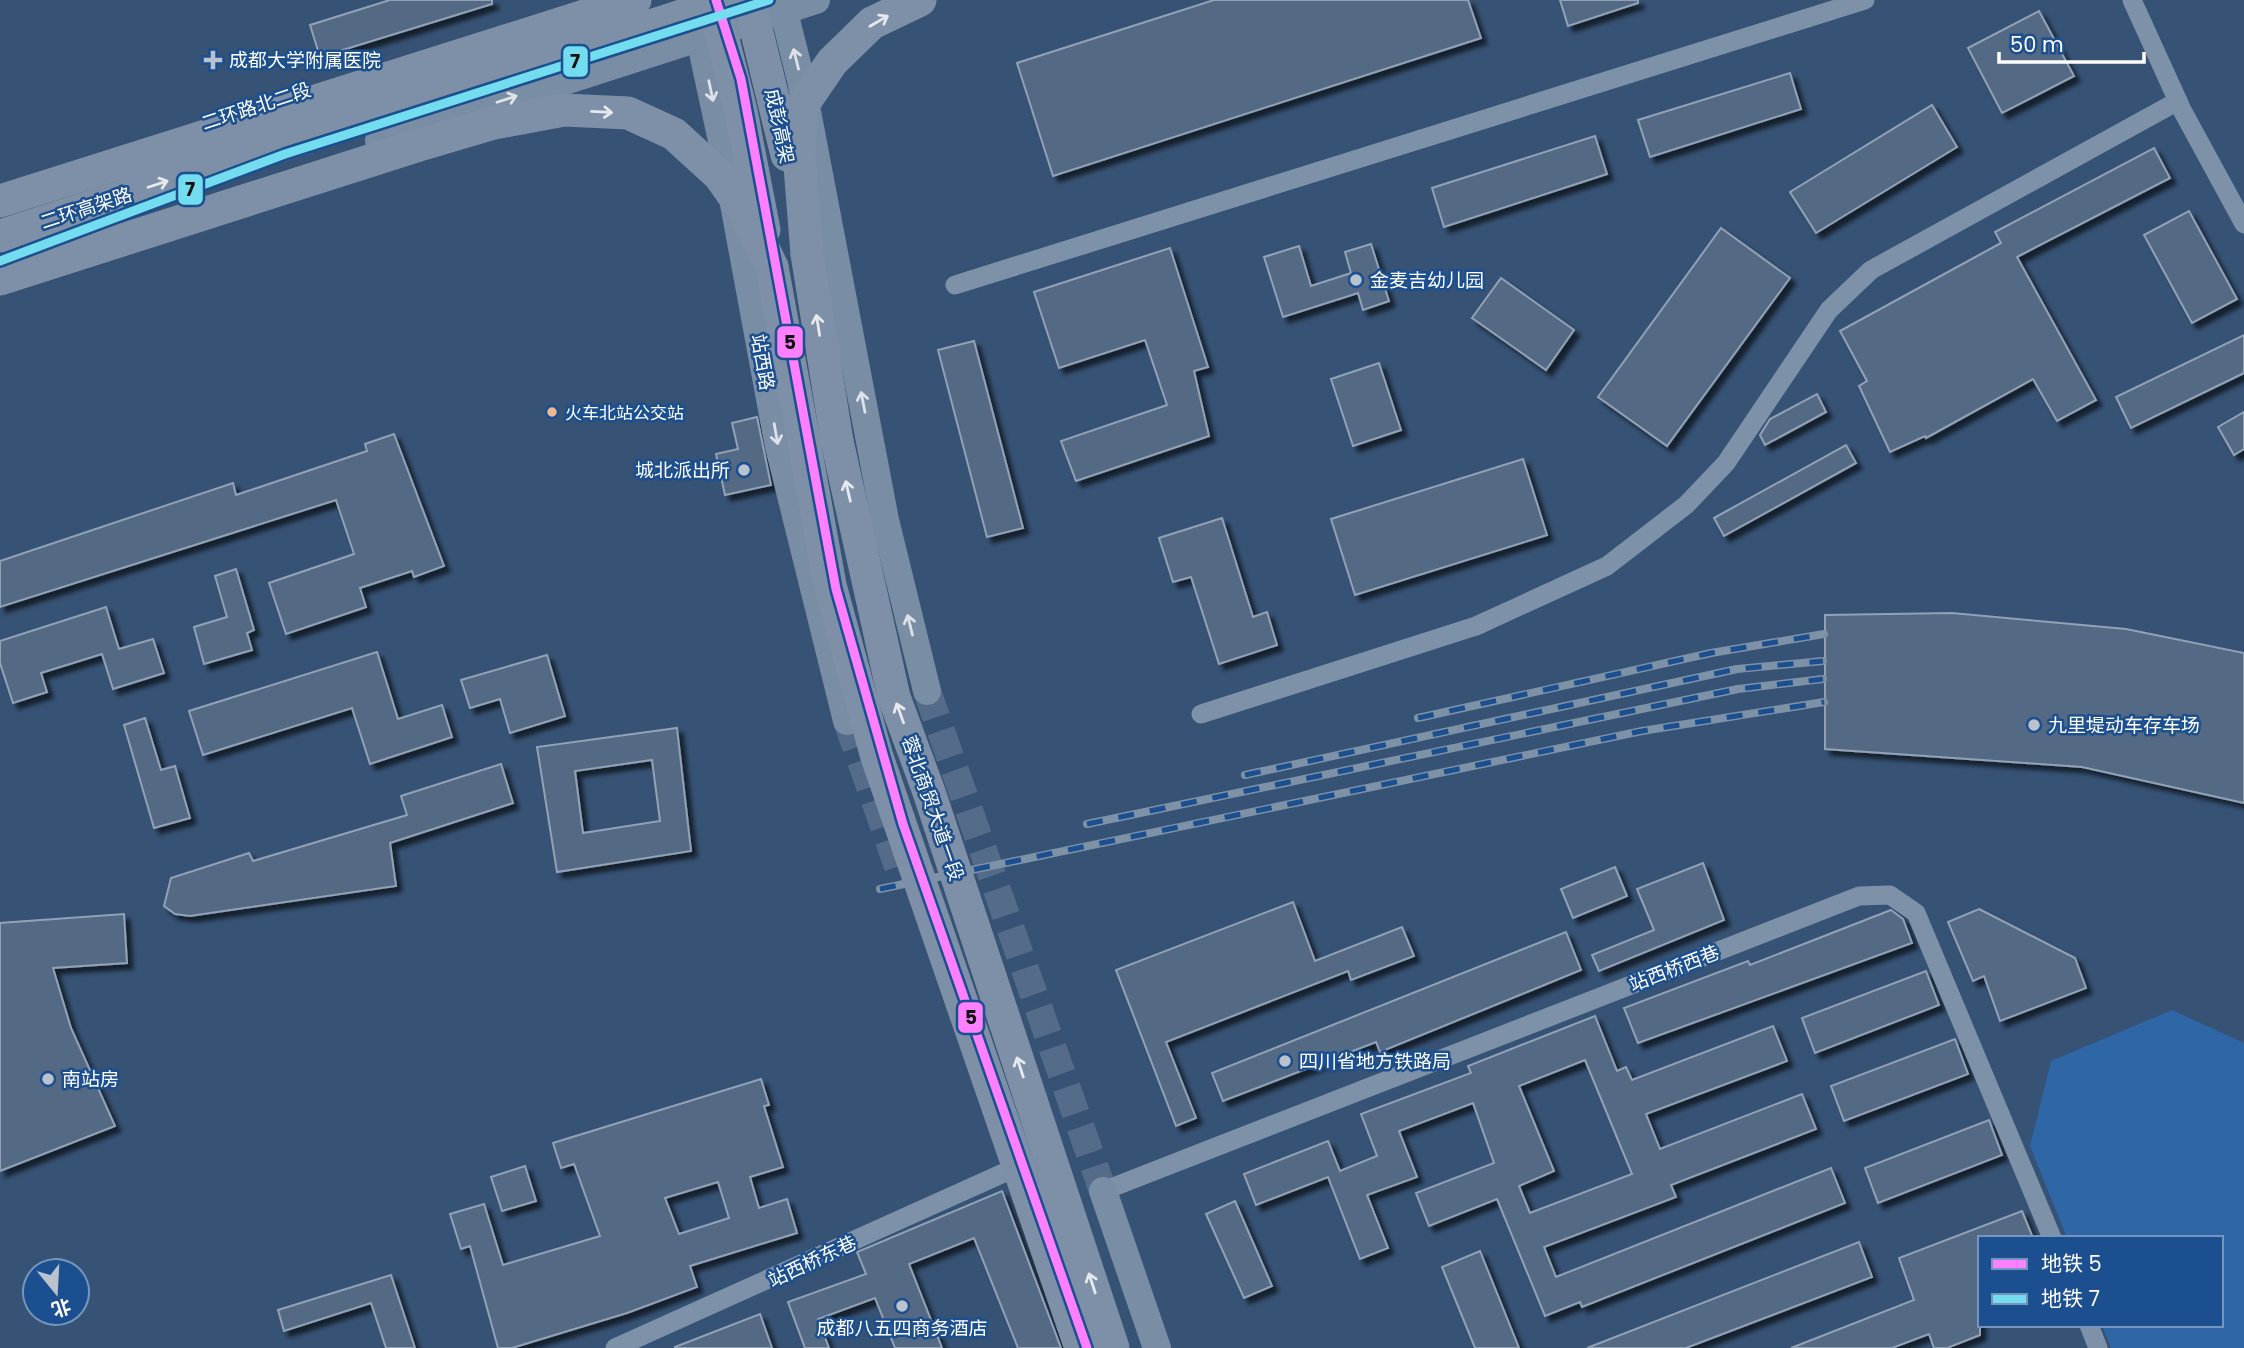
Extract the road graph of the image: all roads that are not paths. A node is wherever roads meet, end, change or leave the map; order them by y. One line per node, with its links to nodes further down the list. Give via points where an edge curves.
1 (592, 0): 14 (main road, 二环路北二段)
2 (635, 0): 15 (highway, 二环高架路)
3 (692, 0): 12 (main road, 站西路)
4 (713, 0): 20 (highway, 成彭高架, bridge)
5 (732, 0): 17 (highway, 二环高架路, one-way to 5, bridge)
6 (749, 0): 18 (highway, 成彭高架, bridge, via 778,111)
7 (816, 0): 11 (main road)
8 (920, 0): 18 (highway, one-way to 8, bridge, via 799,154 802,106 832,62 872,23)
9 (1865, 0): 22 (street)
10 (2132, 0): 13 (street)
11 (782, 5): 12 (main road); 23 (main road, one-way to 11, via 885,520 801,80)
12 (699, 36): 19 (main road, one-way to 12); 25 (main road, 站西路, one-way to 25, via 779,447)
13 (2178, 101): 16 (street); 24 (street, via 1871,270 1829,310 1726,463 1686,505 1606,566 1476,626)
14 (0, 187)
15 (0, 201)
16 (2244, 224)
17 (0, 236)
18 (807, 254): 33 (highway, 蓉北商贸大道一段, one-way to 18, bridge, via 894,697 837,441)
19 (0, 264)
20 (772, 267): 21 (highway, one-way to 20, bridge, via 494,122 564,110 628,113 674,134 719,175 746,213); 32 (highway, 蓉北商贸大道一段, bridge, via 830,585 876,754)
21 (0, 279)
22 (955, 285)
23 (926, 691)
24 (1201, 714)
25 (847, 720)
26 (1008, 1171): 30 (street, 站西桥东巷); 31 (main road)
27 (1103, 1191): 28 (street, 站西桥西巷, via 1859,896 1890,895 1916,912); 34 (main road)
28 (2051, 1236)
29 (2090, 1327): 35 (street)
30 (615, 1348)
31 (1071, 1348)
32 (1081, 1348)
33 (1113, 1348)
34 (1157, 1348)
35 (2098, 1348)

